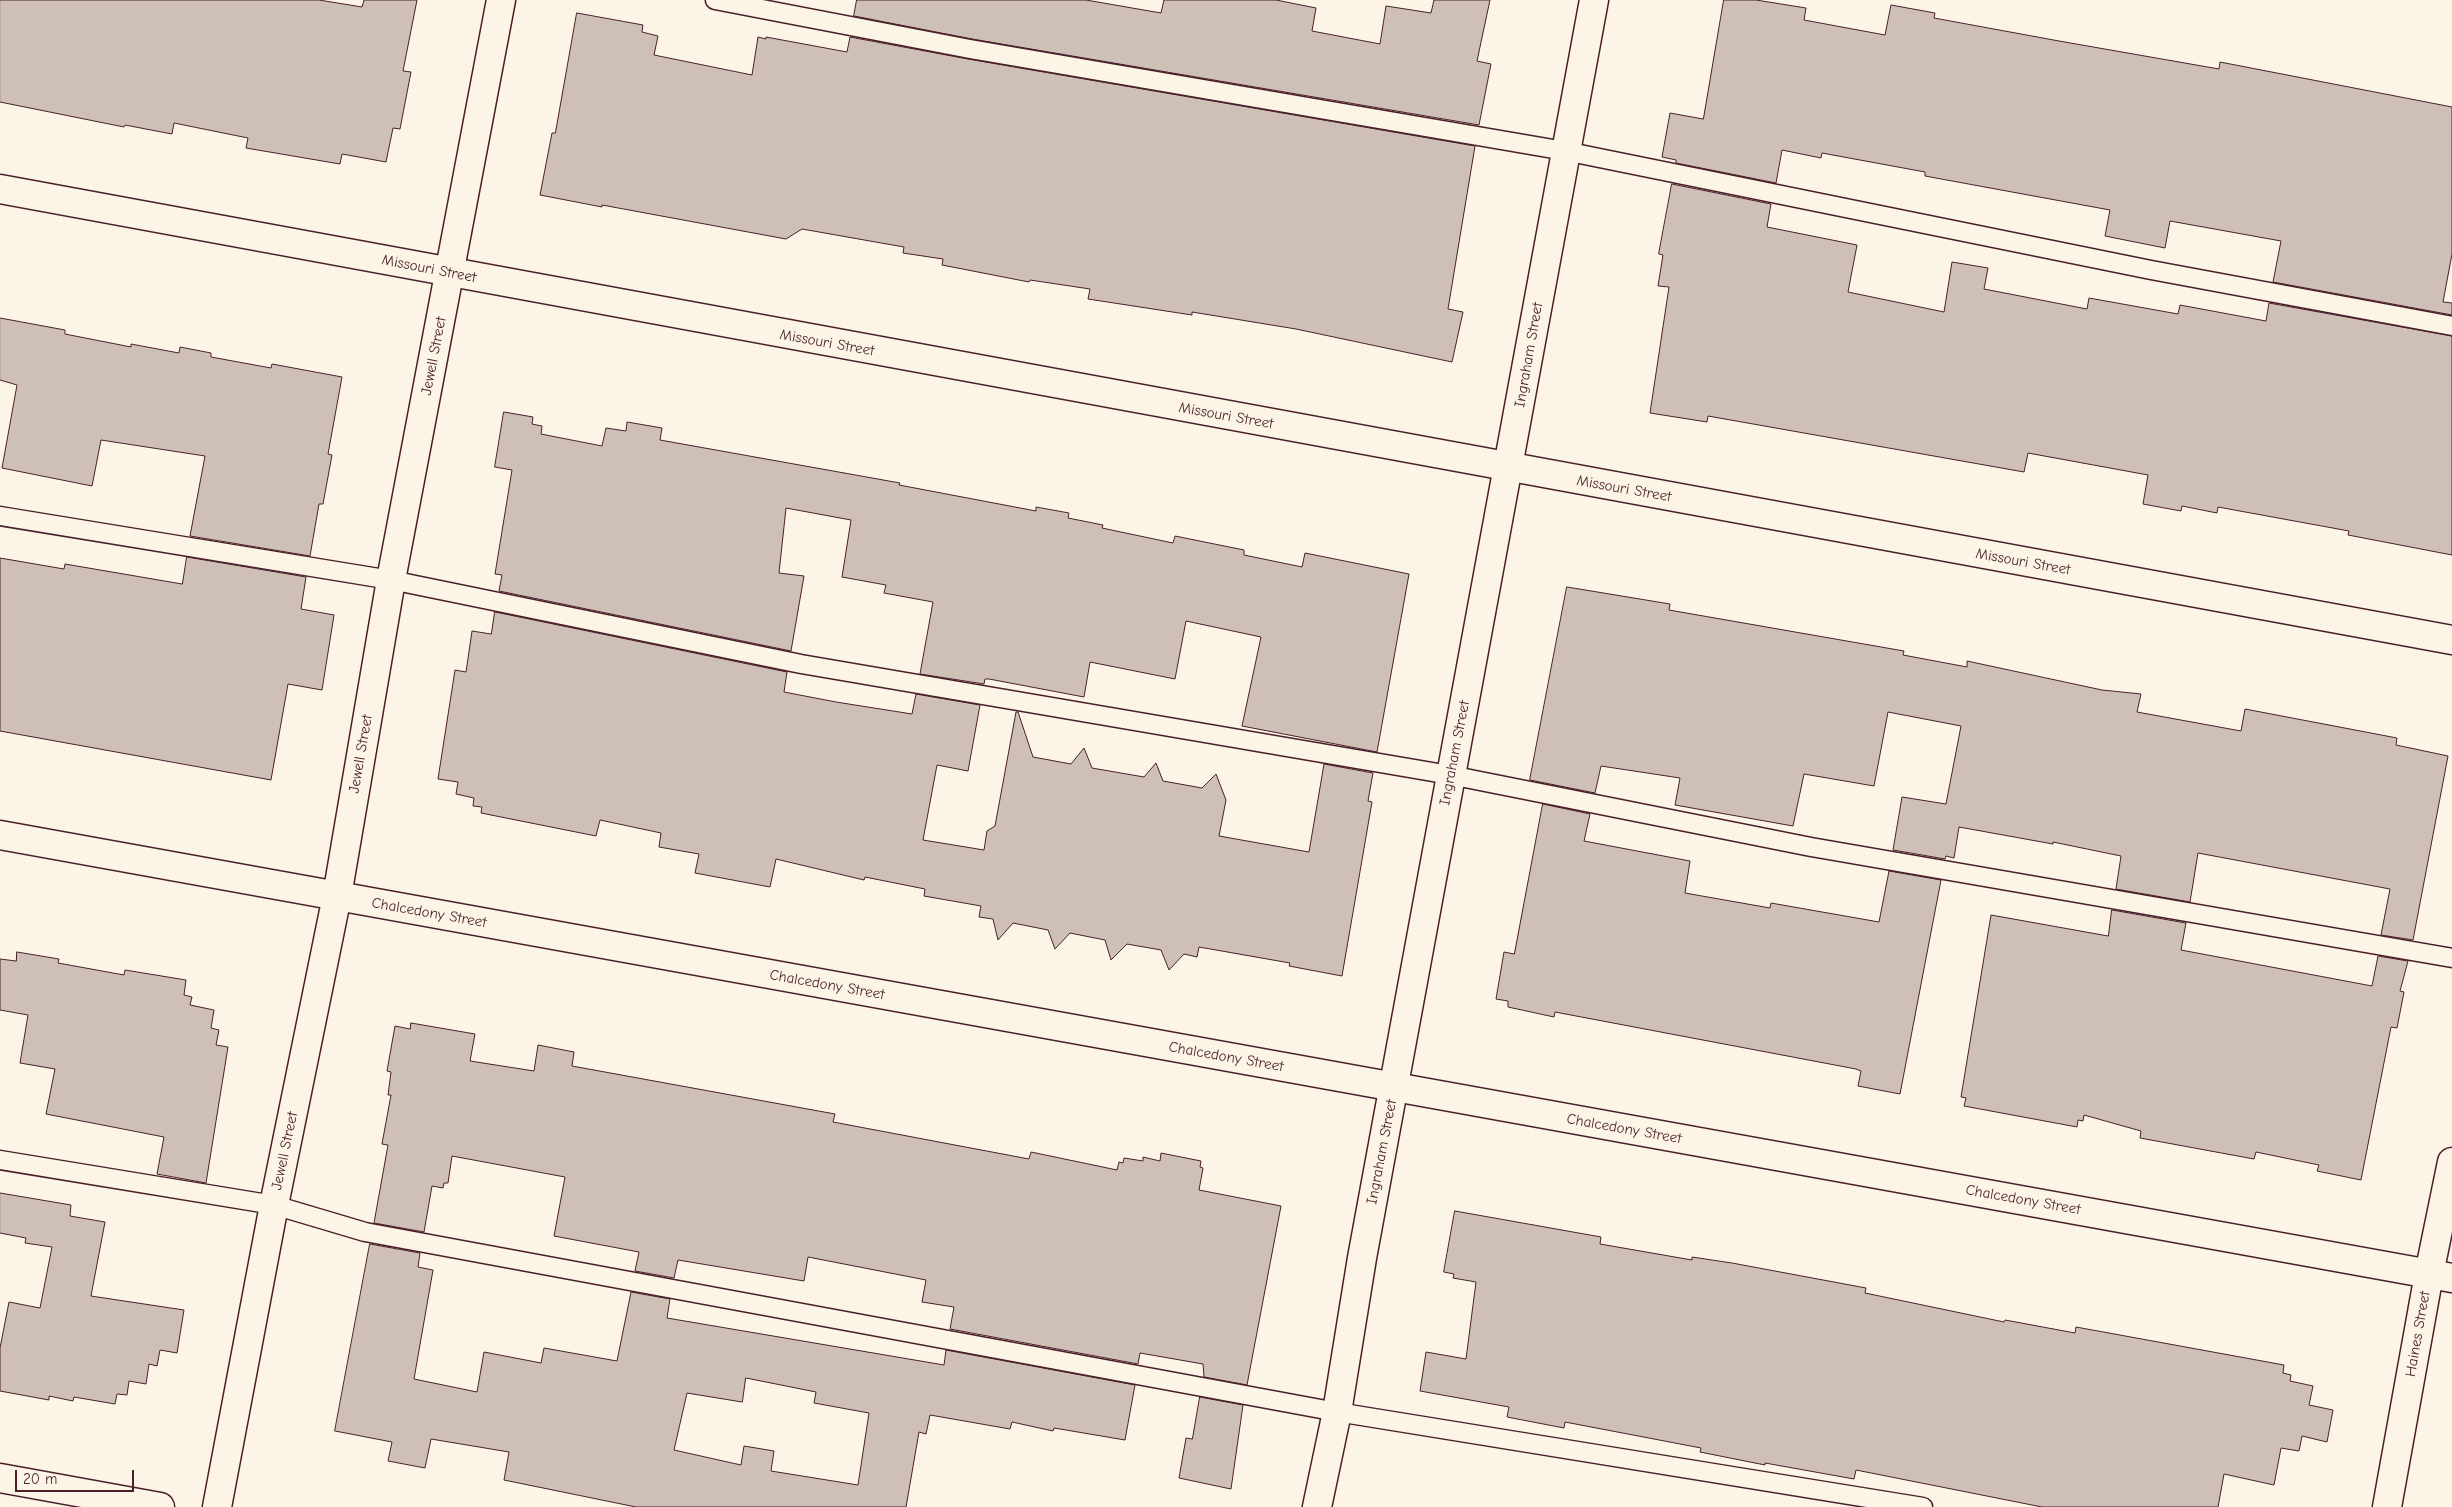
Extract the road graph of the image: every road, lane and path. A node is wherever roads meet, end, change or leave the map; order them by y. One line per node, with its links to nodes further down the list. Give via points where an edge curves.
1 (501, 0): 6 (street, Jewell Street)
2 (715, 0): 4 (lane, via 980,51)
3 (1594, 0): 4 (street, Ingraham Street)
4 (1565, 151): 7 (lane, via 2151,270); 8 (street, Ingraham Street)
5 (0, 189): 6 (street, Missouri Street)
6 (450, 273): 8 (street, Missouri Street); 10 (street, Jewell Street)
7 (2452, 326)
8 (1509, 468): 11 (street, Missouri Street); 12 (street, Ingraham Street)
9 (0, 516): 10 (lane)
10 (391, 580): 12 (lane, via 802,664); 14 (street, Jewell Street)
11 (2452, 640)
12 (1450, 775): 15 (lane, via 1811,847); 16 (street, Ingraham Street)
13 (0, 835): 14 (street, Chalcedony Street)
14 (337, 896): 16 (street, Chalcedony Street); 19 (street, Jewell Street)
15 (2452, 958)
16 (1394, 1087): 20 (street, Chalcedony Street); 21 (street, Ingraham Street)
17 (0, 1160): 19 (lane)
18 (2452, 1162): 20 (street, Haines Street)
19 (274, 1205): 21 (lane, via 365,1232); 24 (street, Jewell Street)
20 (2440, 1276): 27 (street, Haines Street)
21 (1337, 1412): 25 (street, Ingraham Street); 26 (lane)
22 (0, 1478): 23 (street)
23 (160, 1507)
24 (218, 1507)
25 (1317, 1507)
26 (1922, 1507)
27 (2387, 1507)

